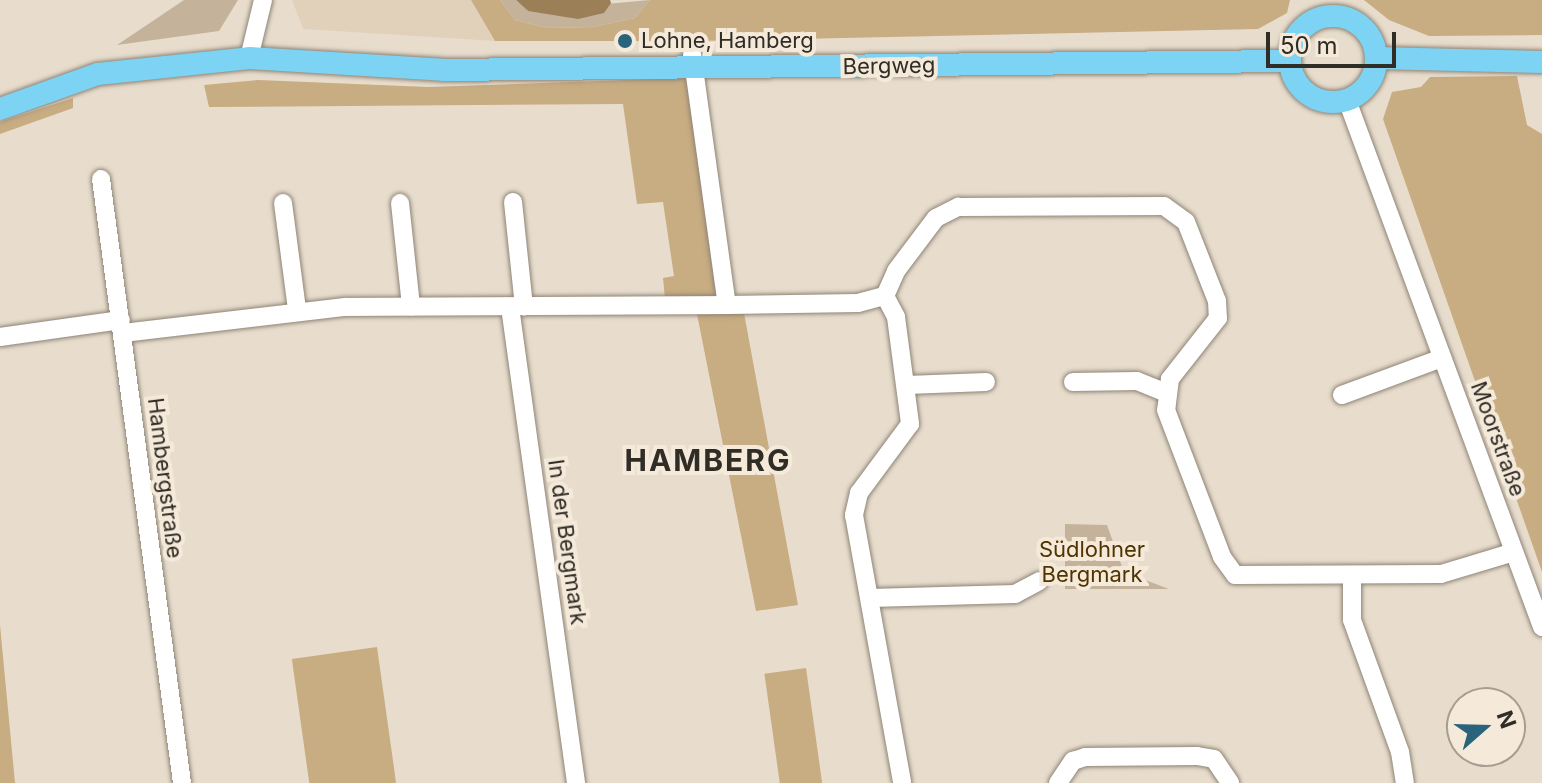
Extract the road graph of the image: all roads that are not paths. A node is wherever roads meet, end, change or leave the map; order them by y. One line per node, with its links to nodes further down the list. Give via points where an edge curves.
1 (263, 0): 3 (street)
2 (1316, 9): 4 (main road, via 1356,22 1373,43); 6 (main road, via 1299,31)
3 (249, 58): 5 (main road, Bergweg, via 443,70); 9 (main road, Bergweg, via 98,74)
4 (1376, 58): 7 (main road); 8 (main road, via 1367,86)
5 (692, 61): 6 (main road, Bergweg); 15 (street)
6 (1289, 61): 8 (main road, via 1303,91 1322,101)
7 (1542, 62)
8 (1347, 100): 21 (street, Moorstraße)
9 (0, 109)
10 (101, 179): 19 (street, Hambergstraße)
11 (513, 202): 17 (street, In der Bergmark)
12 (283, 203): 18 (street)
13 (400, 203): 16 (street)
14 (885, 296): 15 (street, via 858,303); 24 (street, via 896,317); 25 (street, via 896,271 945,210 1164,206 1186,222 1217,301 1218,318)
15 (727, 305): 17 (street)
16 (411, 306): 17 (street); 18 (street)
17 (517, 307): 34 (street, In der Bergmark)
18 (297, 310): 19 (street)
19 (122, 327): 20 (street); 33 (street, Hambergstraße)
20 (0, 337)
21 (1442, 358): 26 (street); 27 (street, Moorstraße)
22 (986, 382): 24 (street)
23 (1073, 382): 25 (street, via 1137,381)
24 (907, 385): 30 (street, via 911,413 906,436 854,503)
25 (1164, 392): 28 (street, via 1222,557 1235,575)
26 (1342, 395)
27 (1514, 552): 28 (street, via 1441,574); 31 (street, Moorstraße)
28 (1352, 576): 32 (street, via 1352,620)
29 (1039, 581): 30 (street, via 1015,594)
30 (870, 598): 35 (street)
31 (1542, 627)
32 (1406, 782)
33 (182, 783)
34 (576, 783)
35 (902, 783)
36 (1058, 783): 37 (street, via 1073,761 1085,757 1197,756 1214,759)
37 (1230, 783)

